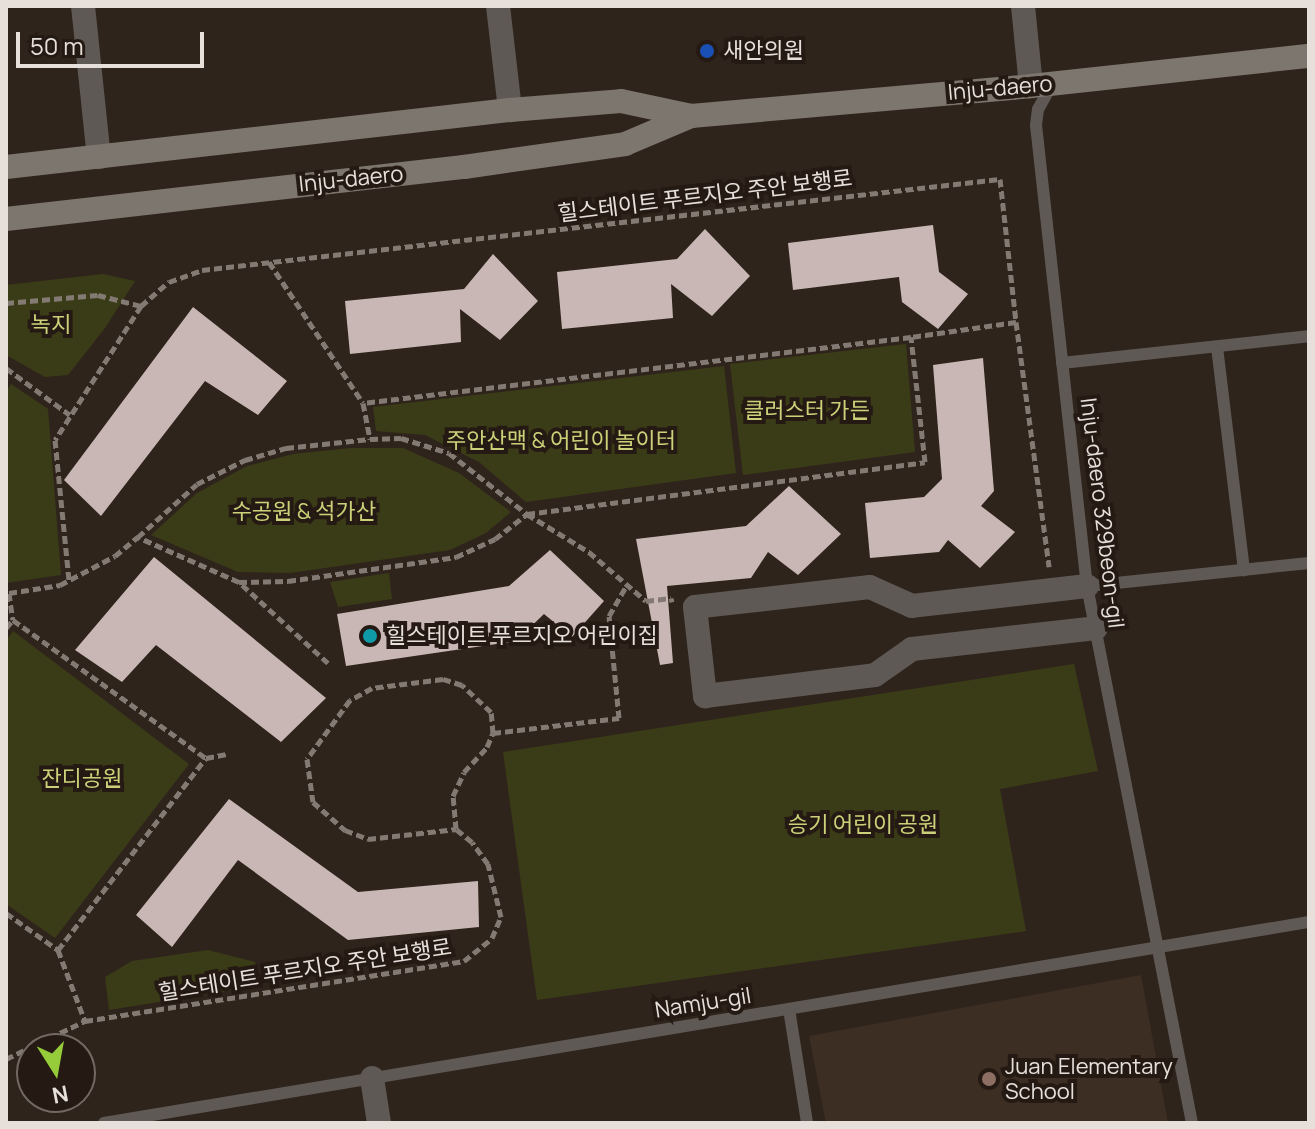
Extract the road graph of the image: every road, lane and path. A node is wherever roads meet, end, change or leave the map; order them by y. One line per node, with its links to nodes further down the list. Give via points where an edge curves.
1 (83, 6): 8 (street)
2 (498, 6): 6 (street)
3 (1023, 6): 5 (street)
4 (1309, 56): 5 (main road, Inju-daero)
5 (1042, 85): 7 (main road, Inju-daero); 18 (lane, Inju-daero 329beon-gil, via 1036,125)
6 (510, 110): 7 (main road, Inju-daero, via 621,101); 8 (main road, Inju-daero)
7 (691, 116): 10 (main road, Inju-daero, via 625,144)
8 (99, 157): 9 (main road, Inju-daero)
9 (6, 167)
10 (6, 219)
11 (269, 262): 13 (path, 힐스테이트 푸르지오 주안 보행로, via 191,273 169,282); 14 (path, 힐스테이트 푸르지오 주안 보행로, via 1000,179); 20 (path)
12 (6, 303): 13 (path, via 98,295)
13 (141, 306): 21 (path, 힐스테이트 푸르지오 주안 보행로)
14 (1016, 322): 16 (path); 27 (path, 힐스테이트 푸르지오 주안 보행로)
15 (1309, 336): 17 (lane)
16 (911, 337): 20 (path); 23 (path, via 925,462)
17 (1217, 347): 18 (lane); 26 (lane)
18 (1062, 363): 31 (lane, Inju-daero 329beon-gil)
19 (7, 370): 21 (path)
20 (363, 403): 22 (path)
21 (70, 415): 28 (path, 힐스테이트 푸르지오 주안 보행로, via 55,440)
22 (370, 439): 23 (path, via 401,438 449,453); 24 (path, via 286,448 245,460 197,484)
23 (527, 514): 29 (path, via 495,539 456,557 288,581); 30 (path, via 589,552)
24 (138, 537): 28 (path); 29 (path)
25 (1309, 563): 26 (lane)
26 (1244, 570): 31 (lane)
27 (1050, 577)
28 (69, 581): 32 (path)
29 (239, 582): 39 (path)
30 (627, 585): 34 (path, via 646,601); 40 (path, via 609,616 619,718)
31 (1087, 586): 38 (lane, Inju-daero 329beon-gil); 38 (street, via 912,606 870,587 695,607 705,696 875,675 912,649)
32 (7, 593): 36 (path)
33 (687, 596): 34 (path)
34 (671, 598): 35 (path)
35 (673, 612)
36 (13, 620): 37 (path); 42 (path)
37 (6, 628)
38 (1096, 628): 46 (lane, Inju-daero 329beon-gil)
39 (328, 663)
40 (493, 733): 43 (path, via 453,796); 43 (path, via 491,712 462,685 443,679 372,688 350,700 307,759 313,802 345,830 368,839)
41 (227, 754): 42 (path)
42 (206, 758): 47 (path)
43 (456, 829): 49 (path, 힐스테이트 푸르지오 주안 보행로, via 488,864 501,917 492,938 464,961)
44 (6, 913): 47 (path)
45 (1309, 922): 46 (lane, Namju-gil)
46 (1160, 947): 48 (lane, Namju-gil); 56 (lane, Inju-daero 329beon-gil)
47 (58, 950): 49 (path)
48 (789, 1009): 51 (lane, Namju-gil); 55 (lane)
49 (85, 1021): 50 (path, 힐스테이트 푸르지오 주안 보행로)
50 (6, 1059)
51 (372, 1078): 52 (lane, Namju-gil); 54 (street)
52 (132, 1121): 53 (lane, Namju-gil)
53 (104, 1123)
54 (379, 1123)
55 (807, 1123)
56 (1192, 1123)

